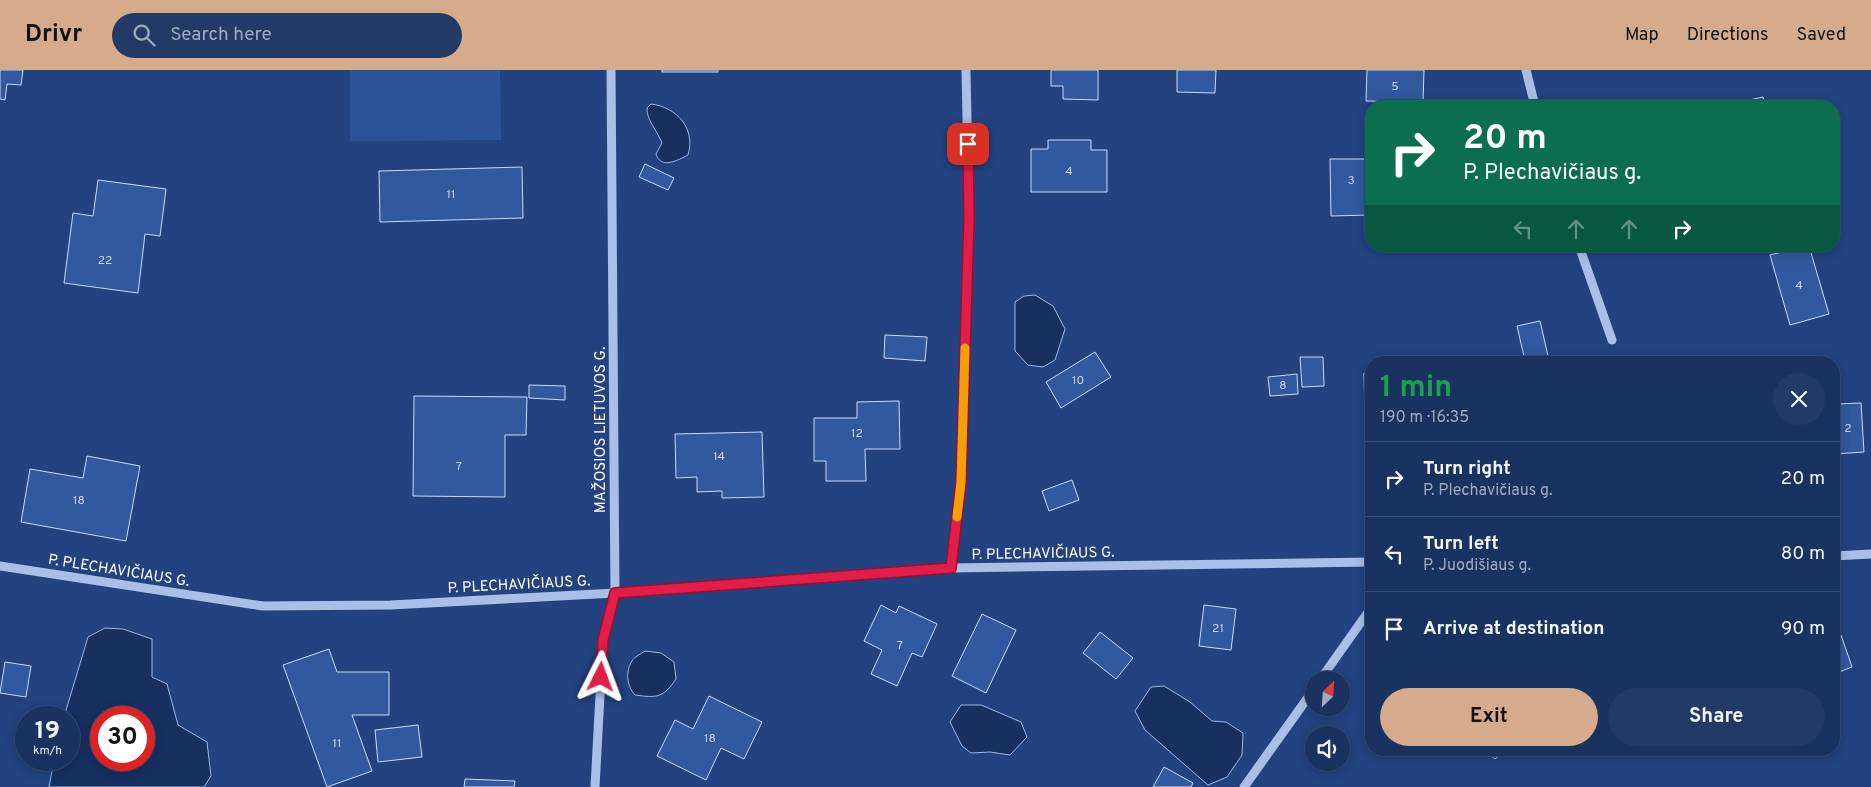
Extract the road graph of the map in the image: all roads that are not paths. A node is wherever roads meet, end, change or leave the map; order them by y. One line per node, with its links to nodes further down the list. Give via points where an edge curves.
1 (611, 70): 12 (street, MAŽOSIOS LIETUVOS G.)
2 (966, 70): 11 (street, via 969,228 961,482)
3 (1526, 70): 4 (street)
4 (1534, 100)
5 (1581, 252): 6 (street)
6 (1612, 340)
7 (1871, 554): 8 (street)
8 (1840, 556)
9 (1365, 562): 11 (street, P. PLECHAVIČIAUS G.)
10 (0, 566): 12 (street, P. PLECHAVIČIAUS G., via 263,606 391,605)
11 (951, 568): 12 (street, P. PLECHAVIČIAUS G.)
12 (615, 593): 16 (street, MAŽOSIOS LIETUVOS G., via 603,640)
13 (1365, 616): 14 (street)
14 (1326, 671)
15 (1305, 702): 17 (street)
16 (595, 787)
17 (1244, 787)

